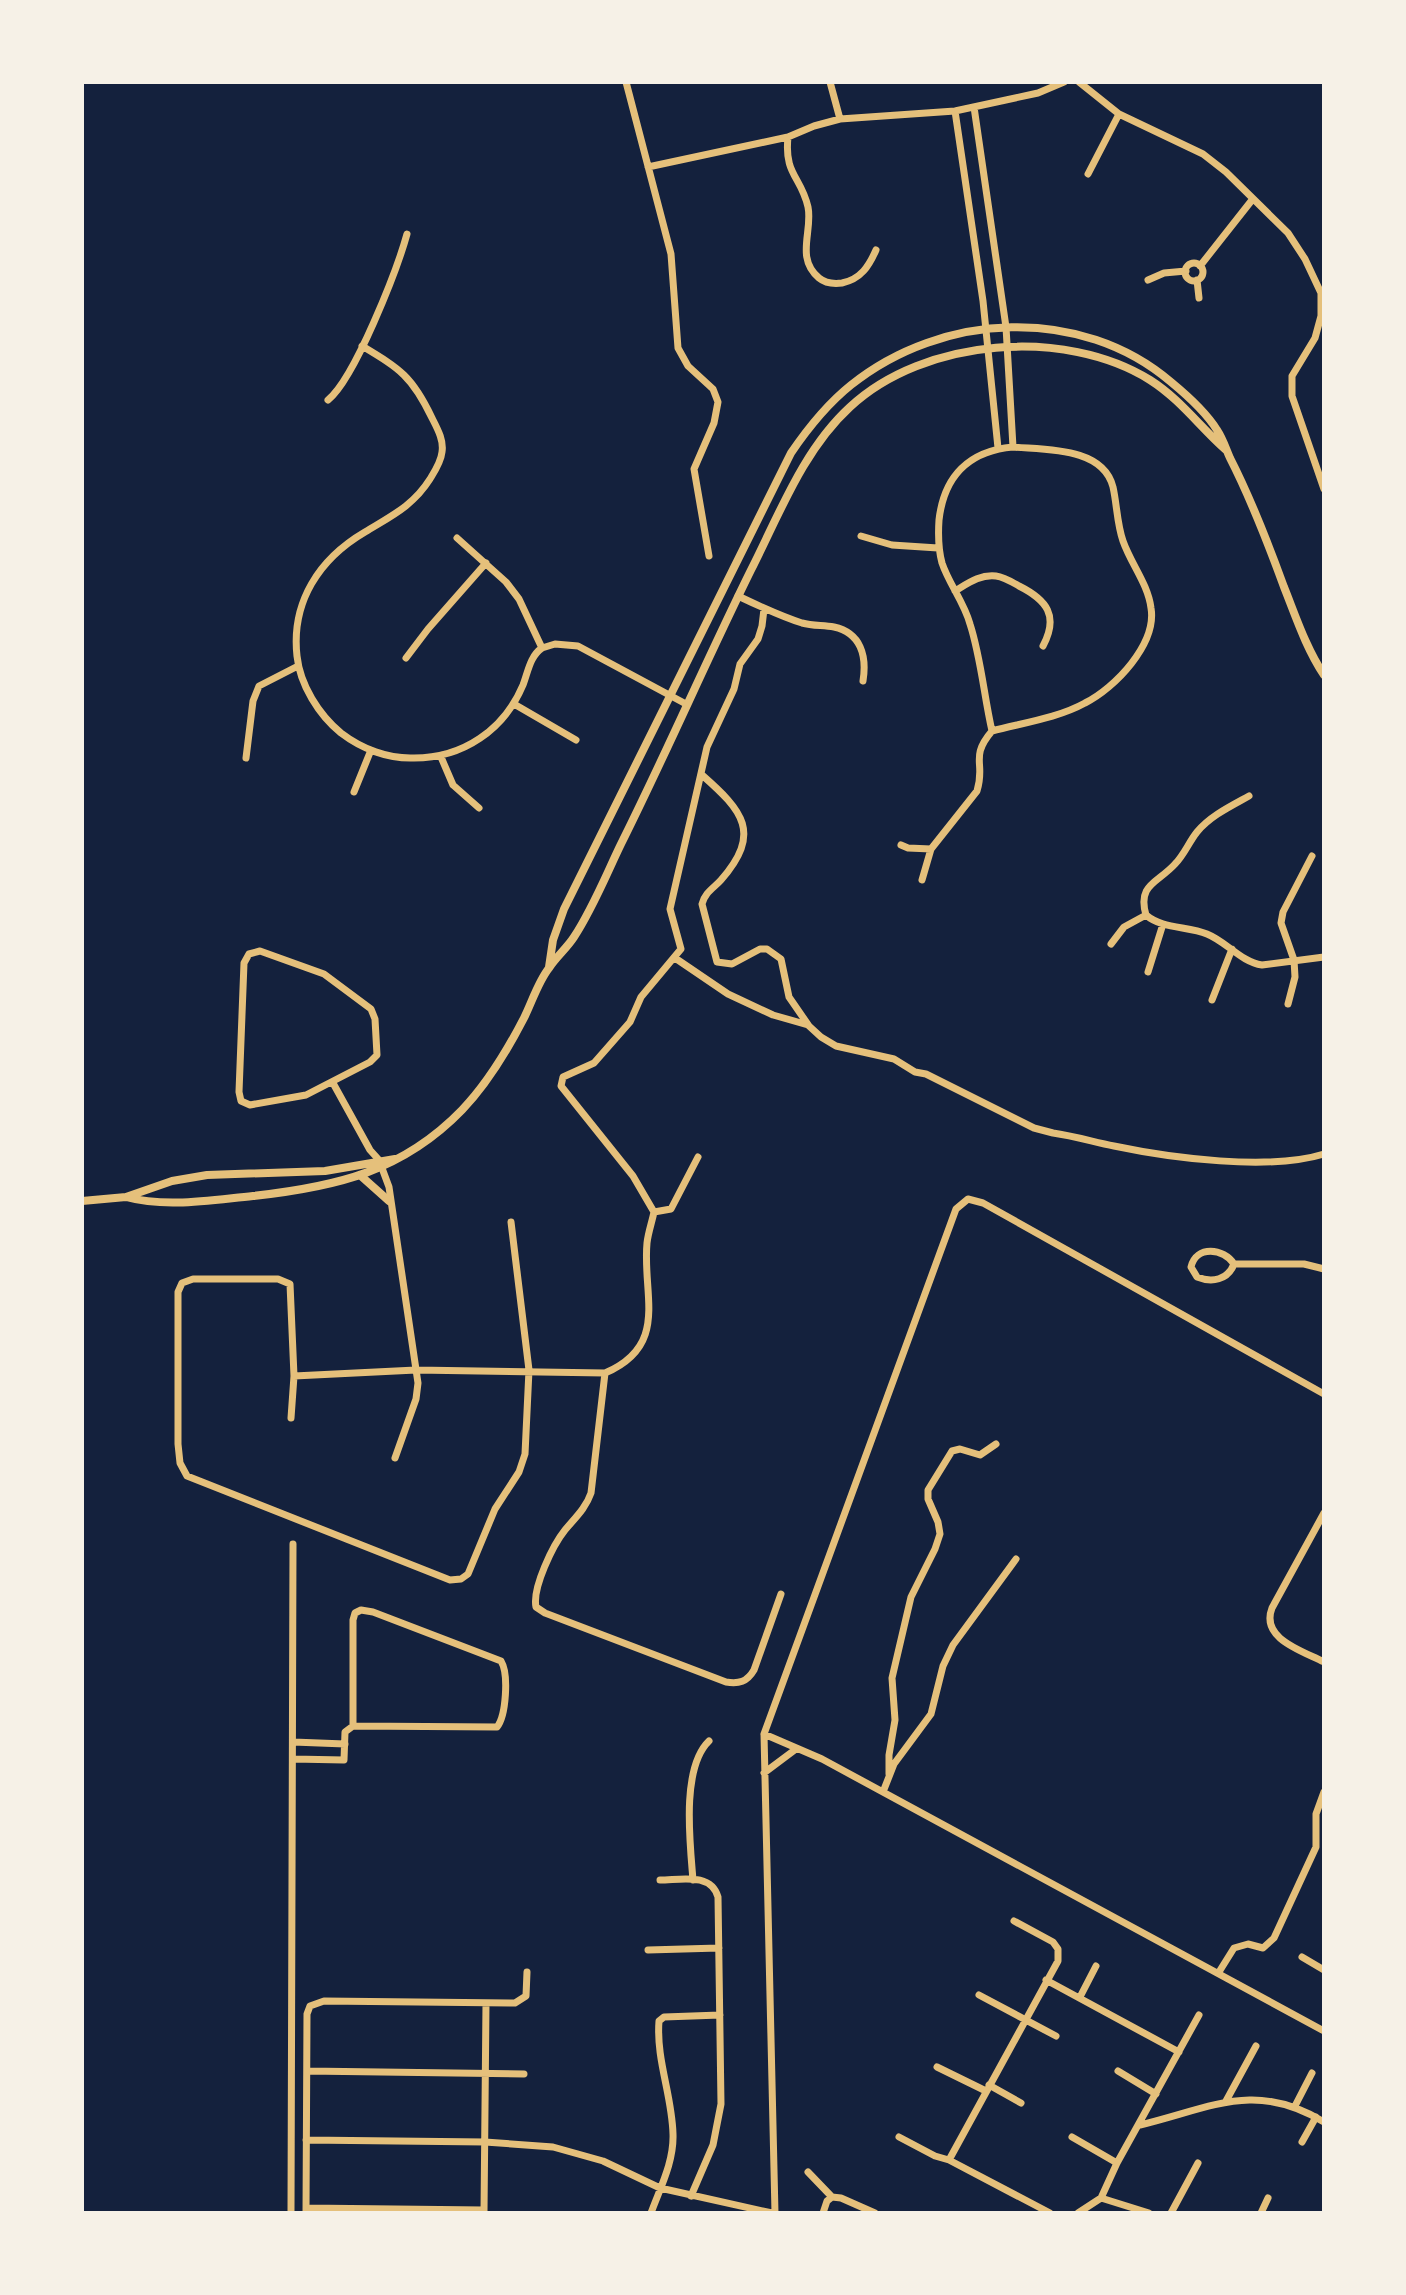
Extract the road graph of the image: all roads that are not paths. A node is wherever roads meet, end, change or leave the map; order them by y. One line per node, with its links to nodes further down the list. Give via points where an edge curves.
1 (626, 82): 10 (street)
2 (830, 82): 8 (street)
3 (1064, 82): 5 (street)
4 (1079, 82): 7 (street)
5 (974, 107): 6 (street); 20 (street)
6 (955, 111): 8 (street); 21 (street)
7 (1119, 114): 11 (street); 12 (street, via 1191,147 1226,172)
8 (840, 119): 9 (street)
9 (788, 137): 10 (street); 14 (street, via 789,168 809,211 806,252 812,271 827,283 839,284 862,274)
10 (648, 167): 35 (street, via 671,254 678,348 718,402 694,469)
11 (1088, 174)
12 (1252, 200): 15 (street); 31 (street, via 1295,242 1321,293 1320,328 1291,385)
13 (407, 234): 22 (street)
14 (876, 250)
15 (1200, 266): 16 (street, via 1191,264); 18 (street, via 1203,274)
16 (1186, 271): 17 (street); 18 (street, via 1187,277)
17 (1148, 280)
18 (1197, 280): 19 (street)
19 (1199, 298)
20 (1006, 327): 21 (street); 23 (street); 30 (street, via 1069,331 1132,354 1204,413)
21 (985, 331): 24 (street); 46 (street, via 904,353 852,384 820,414 774,485)
22 (362, 346): 27 (street, via 344,384); 43 (street, via 413,382 442,442 440,461 412,502 342,547 314,579 296,625)
23 (1008, 348): 24 (street); 25 (street); 30 (street, via 1073,350 1114,362 1174,397)
24 (987, 350): 26 (street); 38 (street, via 943,357 906,371 851,407 798,476)
25 (1008, 377): 26 (street); 28 (street)
26 (991, 379): 29 (street)
27 (328, 400)
28 (1013, 447): 29 (street); 49 (street, via 1069,453 1103,468 1152,619 1139,654 1088,702)
29 (998, 448): 34 (street, via 973,458 953,475 943,498)
30 (1226, 450): 44 (street)
31 (1324, 489)
32 (861, 536): 34 (street, via 892,545)
33 (457, 538): 36 (street)
34 (938, 548): 37 (street)
35 (709, 556)
36 (486, 563): 41 (street, via 519,599); 42 (street)
37 (955, 591): 40 (street, via 973,580 996,576 1027,589 1049,611 1051,629); 49 (street, via 976,644)
38 (738, 596): 39 (street); 48 (street)
39 (764, 609): 45 (street, via 851,635 859,641 866,665); 54 (street, via 758,639 744,656 707,747)
40 (1043, 646)
41 (542, 648): 46 (street, via 578,646); 47 (street)
42 (406, 658)
43 (298, 666): 51 (street, via 324,716 346,737); 53 (street, via 259,686)
44 (1324, 675)
45 (863, 681)
46 (671, 696): 48 (street); 69 (street, via 564,909)
47 (514, 704): 50 (street); 52 (street, via 475,742)
48 (686, 704): 69 (street, via 585,919)
49 (992, 731): 59 (street, via 978,751 977,791)
50 (576, 740)
51 (371, 750): 52 (street, via 409,759); 55 (street)
52 (441, 757): 57 (street, via 453,785)
53 (246, 758)
54 (702, 775): 67 (street, via 670,909 681,949); 73 (street, via 730,803 745,837 731,870 703,897 713,954 722,965 754,950 775,954 781,959 789,997)
55 (354, 792)
56 (1249, 796): 62 (street, via 1208,821 1178,861 1147,888)
57 (479, 808)
58 (901, 845): 59 (street)
59 (931, 849): 61 (street)
60 (1312, 856): 68 (street, via 1283,912 1283,933)
61 (922, 880)
62 (1146, 915): 63 (street); 64 (street, via 1124,927)
63 (1163, 924): 65 (street, via 1208,935); 70 (street)
64 (1111, 944)
65 (1232, 949): 68 (street, via 1252,964); 71 (street)
66 (1324, 957): 68 (street)
67 (675, 958): 73 (street, via 728,994); 82 (street, via 641,997 620,1034 594,1063 563,1077 561,1086 633,1176)
68 (1294, 960): 72 (street)
69 (549, 967): 77 (street, via 501,1059 474,1097 438,1131)
70 (1148, 972)
71 (1212, 1000)
72 (1288, 1004)
73 (809, 1026): 75 (street, via 836,1046 894,1059 1053,1133 1233,1160 1300,1161)
74 (333, 1083): 74 (street, via 306,1095 250,1105 241,1101 244,963 249,954 260,951 324,974 371,1009 377,1055); 77 (street)
75 (1324, 1154)
76 (698, 1157): 82 (street, via 671,1209)
77 (381, 1164): 78 (street); 79 (street, via 207,1175); 81 (street)
78 (361, 1176): 79 (street, via 209,1200 151,1202); 81 (street)
79 (126, 1197): 80 (street)
80 (82, 1201)
81 (389, 1201): 86 (street)
82 (654, 1212): 88 (street, via 647,1243 648,1321 631,1357)
83 (511, 1222): 87 (street)
84 (1234, 1264): 84 (street, via 1229,1256 1211,1251 1198,1255 1191,1267 1197,1277 1214,1280); 85 (street)
85 (1324, 1269)
86 (416, 1370): 87 (street); 89 (street); 93 (street, via 418,1389)
87 (529, 1370): 88 (street); 89 (street, via 523,1463 495,1509 471,1570 456,1580 197,1482 182,1470 177,1300 182,1283 288,1282)
88 (605, 1373): 97 (street, via 591,1493 556,1543 535,1593 536,1607 736,1683 754,1670)
89 (294, 1376): 91 (street)
90 (1324, 1394): 100 (street, via 983,1203 968,1199 959,1204)
91 (291, 1418)
92 (996, 1444): 107 (street, via 980,1455 960,1449 948,1456 929,1485 927,1495 940,1530 909,1604 891,1681 895,1716)
93 (395, 1458)
94 (1324, 1513): 98 (street, via 1269,1622 1279,1638)
95 (293, 1544): 102 (street)
96 (1016, 1559): 107 (street, via 957,1638 944,1661 929,1719)
97 (781, 1594)
98 (1324, 1662)
99 (353, 1726): 99 (street, via 494,1729 502,1720 504,1666 361,1610 353,1620); 103 (street, via 345,1732)
100 (764, 1734): 104 (street); 106 (street)
101 (709, 1741): 111 (street, via 697,1757 692,1780)
102 (293, 1742): 103 (street); 105 (street)
103 (345, 1744): 105 (street, via 344,1760)
104 (796, 1749): 106 (street); 108 (street)
105 (293, 1759): 161 (street)
106 (764, 1773): 163 (street)
107 (889, 1774): 108 (street)
108 (883, 1792): 119 (street)
109 (1324, 1792): 119 (street, via 1316,1814 1316,1847 1274,1938 1263,1948 1234,1948)
110 (660, 1880): 111 (street)
111 (693, 1880): 113 (street, via 706,1880 716,1890)
112 (1014, 1921): 120 (street, via 1058,1949 1058,1961)
113 (719, 1948): 114 (street); 124 (street)
114 (648, 1950)
115 (1302, 1957): 117 (street)
116 (1096, 1966): 122 (street)
117 (1324, 1970)
118 (527, 1972): 123 (street, via 524,1999)
119 (1219, 1972): 127 (street)
120 (1046, 1980): 122 (street); 126 (street)
121 (979, 1995): 126 (street)
122 (1080, 1997): 130 (street)
123 (486, 2003): 132 (street, via 315,2002 307,2014); 135 (street)
124 (720, 2015): 154 (street, via 659,2021 659,2052 674,2135); 155 (street, via 717,2129)
125 (1199, 2015): 130 (street)
126 (1025, 2019): 128 (street); 137 (street)
127 (1324, 2031)
128 (1056, 2036)
129 (1256, 2046): 139 (street)
130 (1179, 2052): 138 (street)
131 (937, 2067): 137 (street)
132 (307, 2071): 135 (street); 147 (street)
133 (1118, 2071): 138 (street)
134 (1312, 2073): 141 (street)
135 (487, 2074): 136 (street); 148 (street)
136 (524, 2074)
137 (987, 2088): 140 (street); 150 (street)
138 (1156, 2094): 144 (street)
139 (1226, 2101): 141 (street); 144 (street)
140 (1021, 2103)
141 (1295, 2106): 142 (street)
142 (1316, 2117): 143 (street); 149 (street)
143 (1324, 2122)
144 (1140, 2125): 151 (street)
145 (899, 2137): 150 (street)
146 (1072, 2137): 151 (street)
147 (306, 2140): 148 (street); 159 (street)
148 (485, 2142): 154 (street, via 580,2153); 160 (street)
149 (1302, 2142)
150 (949, 2160): 166 (street)
151 (1117, 2163): 157 (street)
152 (1198, 2163): 169 (street)
153 (808, 2172): 156 (street)
154 (660, 2188): 155 (street); 162 (street)
155 (691, 2196): 163 (street)
156 (832, 2197): 164 (street); 165 (street)
157 (1101, 2198): 167 (street); 168 (street)
158 (1268, 2198): 170 (street)
159 (306, 2211): 160 (street)
160 (484, 2212)
161 (291, 2213)
162 (651, 2213)
163 (774, 2213)
164 (823, 2213)
165 (875, 2213)
166 (1050, 2213)
167 (1078, 2213)
168 (1149, 2213)
169 (1171, 2213)
170 (1261, 2213)

